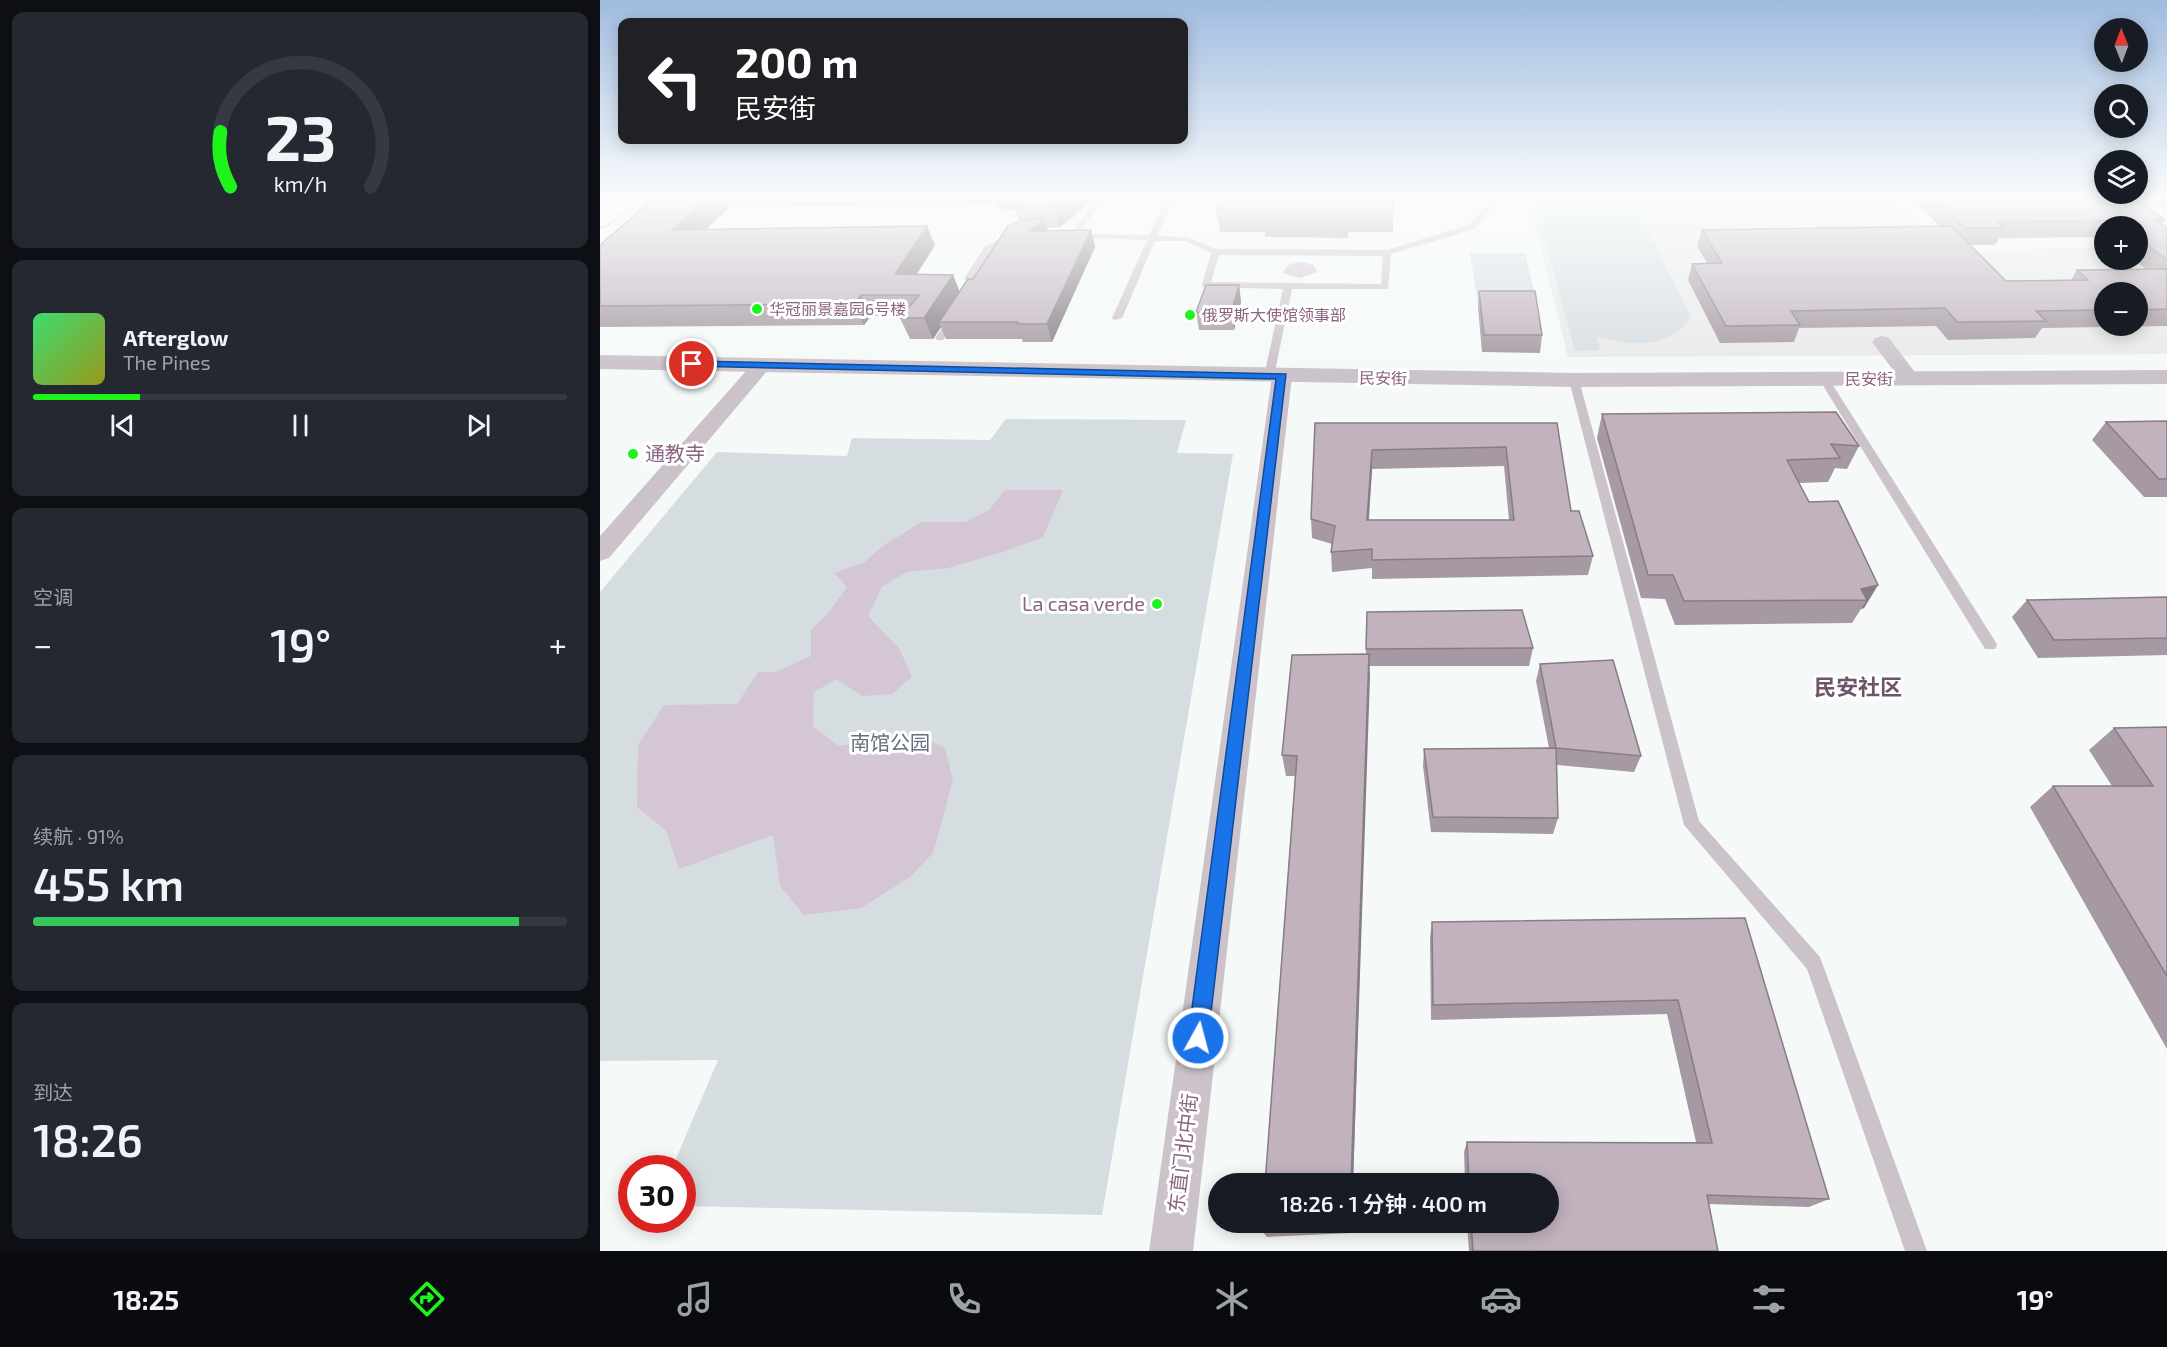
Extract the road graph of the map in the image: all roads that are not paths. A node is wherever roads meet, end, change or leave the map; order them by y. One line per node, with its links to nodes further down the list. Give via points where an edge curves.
1 (983, 256): 6 (lane, via 968,279 978,279)
2 (1144, 256): 8 (lane)
3 (1215, 256): 5 (lane, via 1206,285)
4 (1387, 256): 5 (lane, via 1385,287)
5 (1288, 286): 13 (lane)
6 (966, 298)
7 (959, 308): 9 (lane)
8 (1117, 318)
9 (940, 338)
10 (1882, 342): 16 (street)
11 (600, 362): 12 (street, 民安街)
12 (760, 366): 13 (street, 民安街); 18 (street)
13 (1275, 376): 17 (street, 民安街); 20 (street, 东直门北中街)
14 (2167, 377): 16 (street, 民安街)
15 (1824, 379): 16 (street, 民安街); 17 (street, 民安街); 19 (lane)
16 (1910, 379)
17 (1574, 380): 21 (lane, via 1692,825 1814,963)
18 (600, 552)
19 (1990, 645)
20 (1171, 1251)
21 (1916, 1251)

